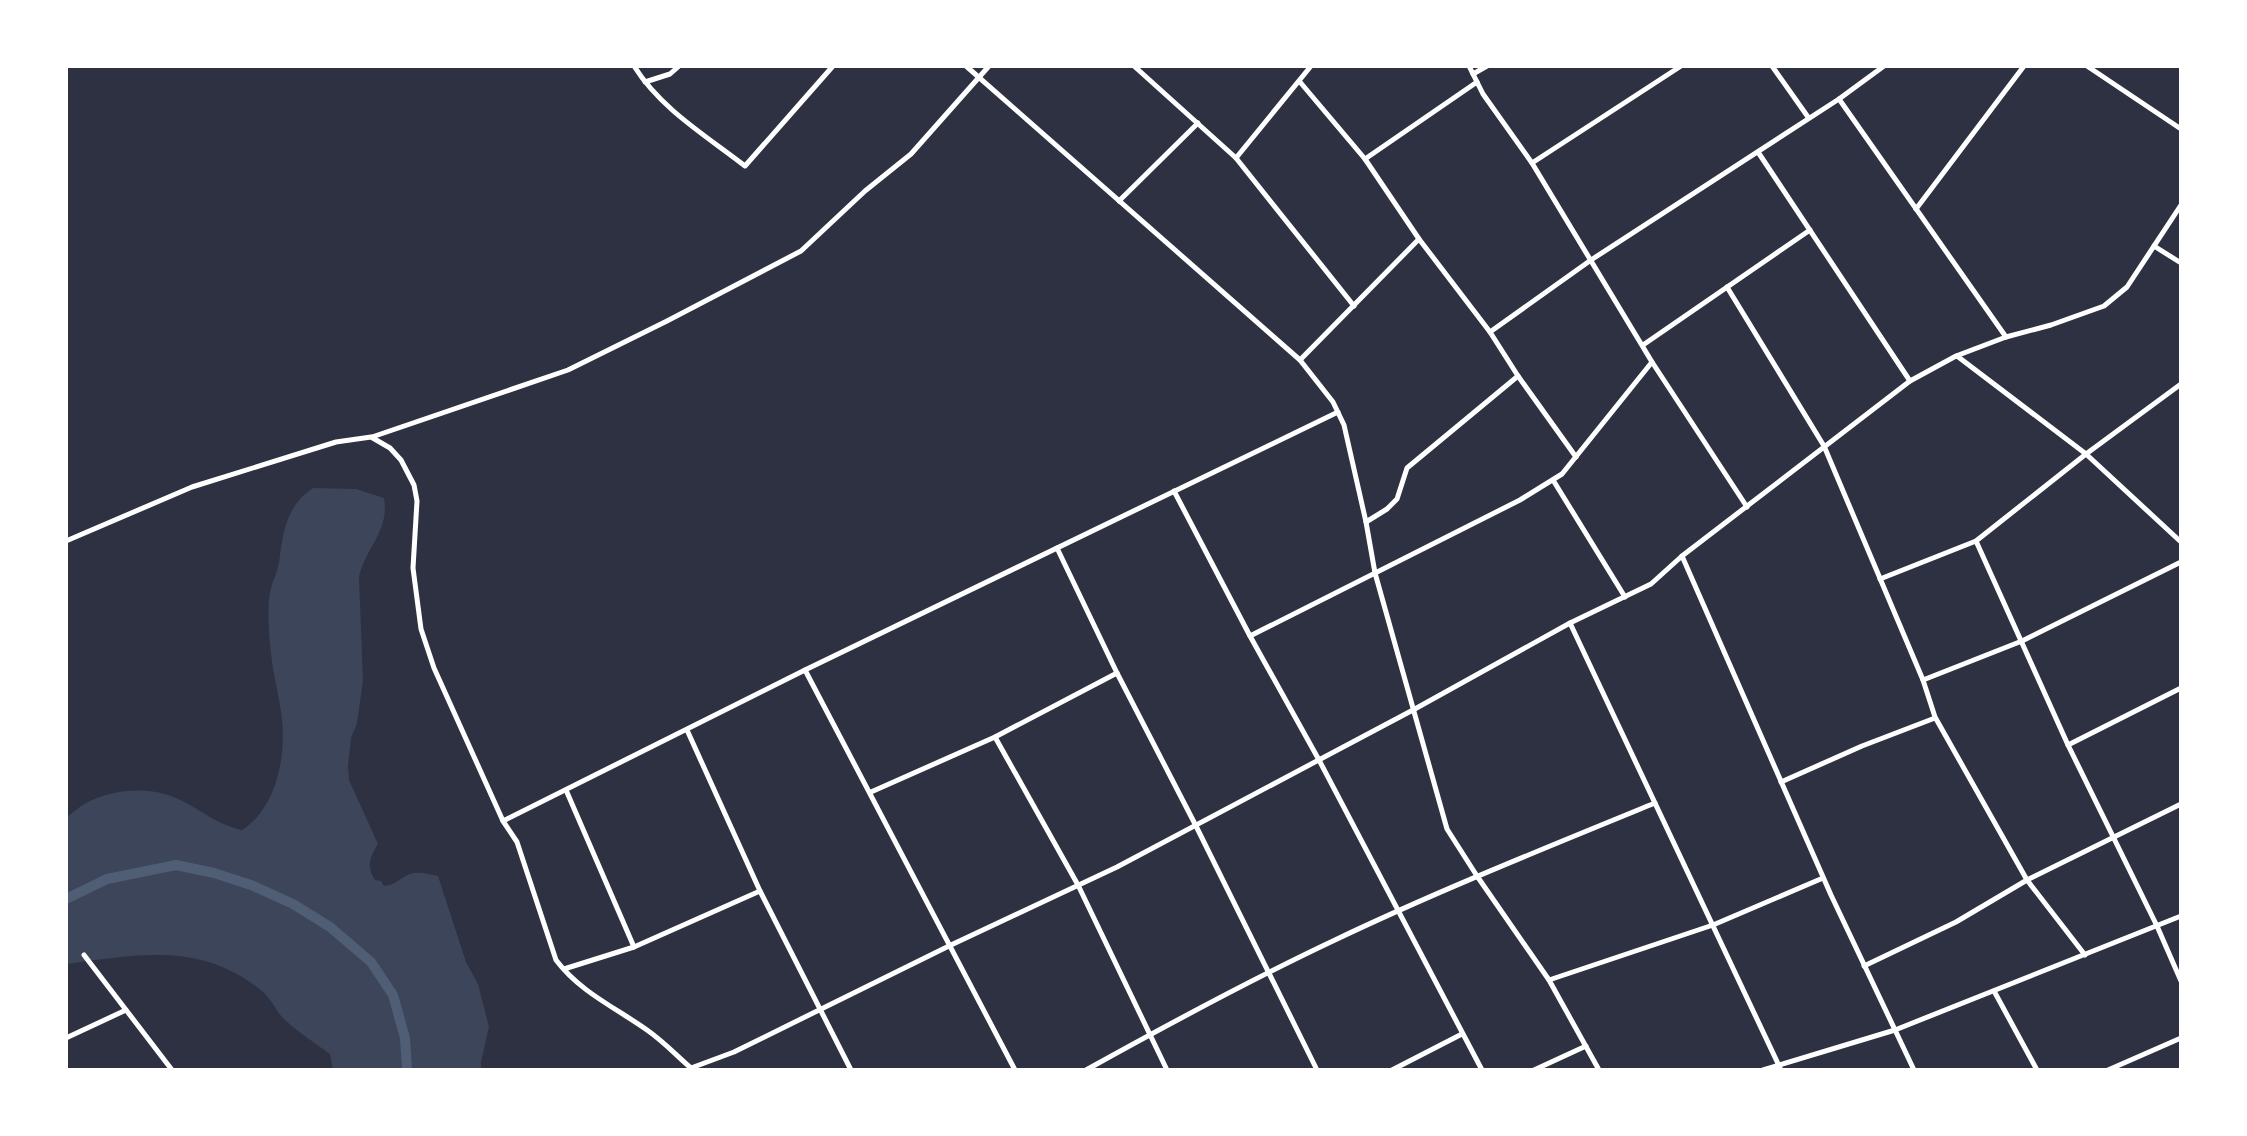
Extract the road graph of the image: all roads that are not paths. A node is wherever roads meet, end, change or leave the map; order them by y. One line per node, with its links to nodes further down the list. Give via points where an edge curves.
1 (634, 66): 17 (street)
2 (679, 66): 17 (street)
3 (833, 66): 17 (street, via 745,166 665,106)
4 (966, 66): 16 (street)
5 (989, 66): 16 (street)
6 (1134, 66): 22 (street)
7 (1311, 66): 18 (street)
8 (1469, 66): 15 (street)
9 (1487, 66): 15 (street)
10 (1681, 66): 27 (street)
11 (1772, 66): 21 (street)
12 (1884, 66): 20 (street)
13 (2024, 66): 30 (street)
14 (2087, 66): 23 (street)
15 (1473, 74): 19 (street)
16 (979, 78): 28 (street); 48 (street, via 911,154 801,251 568,370)
17 (644, 82)
18 (1300, 82): 25 (street); 26 (street)
19 (1477, 82): 26 (street); 27 (street)
20 (1839, 99): 21 (street); 30 (street)
21 (1808, 117): 24 (street)
22 (1198, 123): 25 (street); 28 (street)
23 (2181, 129)
24 (1758, 152): 31 (street); 34 (street)
25 (1236, 158): 37 (street)
26 (1365, 159): 32 (street)
27 (1532, 163): 34 (street)
28 (1119, 201): 42 (street)
29 (2181, 205): 33 (street)
30 (1916, 209): 39 (street)
31 (1810, 230): 36 (street); 45 (street)
32 (1419, 239): 37 (street); 38 (street)
33 (2154, 246): 35 (street); 39 (street, via 2127,287 2104,306)
34 (1591, 260): 38 (street); 40 (street)
35 (2181, 263)
36 (1727, 287): 40 (street); 49 (street)
37 (1354, 306): 42 (street)
38 (1490, 332): 44 (street)
39 (2006, 337): 41 (street)
40 (1643, 345): 43 (street)
41 (1956, 356): 45 (street); 50 (street)
42 (1300, 360): 47 (street)
43 (1652, 362): 51 (street); 54 (street)
44 (1518, 376): 51 (street); 55 (street, via 1407,468 1397,499)
45 (1910, 381): 49 (street)
46 (2181, 384): 50 (street)
47 (1338, 412): 53 (street); 55 (street)
48 (371, 437): 56 (street, via 336,442 192,487); 83 (street, via 401,460 414,485 414,591 421,629)
49 (1824, 446): 54 (street); 63 (street)
50 (2086, 454): 57 (street); 58 (street)
51 (1576, 457): 52 (street)
52 (1553, 480): 62 (street); 64 (street)
53 (1174, 491): 59 (street); 66 (street)
54 (1747, 507): 60 (street)
55 (1366, 522): 62 (street)
56 (66, 541)
57 (1976, 541): 63 (street); 67 (street)
58 (2181, 542)
59 (1057, 548): 68 (street); 69 (street)
60 (1682, 556): 64 (street, via 1651,584); 78 (street)
61 (2181, 562): 67 (street)
62 (1375, 573): 66 (street); 72 (street)
63 (1880, 579): 70 (street)
64 (1625, 597): 65 (street)
65 (1570, 623): 72 (street); 81 (street)
66 (1250, 636): 77 (street)
67 (2022, 641): 70 (street); 76 (street)
68 (805, 670): 74 (street); 80 (street)
69 (1117, 673): 75 (street); 84 (street)
70 (1923, 680): 73 (street)
71 (2181, 688): 76 (street)
72 (1413, 710): 77 (street); 86 (street, via 1447,829)
73 (1935, 717): 78 (street); 88 (street)
74 (687, 730): 79 (street); 90 (street)
75 (995, 737): 80 (street); 89 (street)
76 (2068, 745): 85 (street)
77 (1319, 760): 84 (street); 91 (street)
78 (1781, 782): 87 (street)
79 (566, 790): 83 (street); 96 (street)
80 (871, 792): 95 (street)
81 (1655, 803): 86 (street); 93 (street)
82 (2181, 804): 85 (street)
83 (503, 821): 100 (street, via 517,842)
84 (1196, 826): 89 (street); 101 (street)
85 (2114, 837): 88 (street); 94 (street)
86 (1477, 876): 91 (street); 102 (street)
87 (1823, 878): 93 (street); 99 (street)
88 (2027, 880): 98 (street); 99 (street, via 1956,922)
89 (1078, 885): 95 (street); 108 (street)
90 (760, 891): 96 (street); 106 (street)
91 (1397, 911): 101 (street); 109 (street)
92 (2181, 916): 94 (street)
93 (1713, 925): 102 (street); 113 (street)
94 (2157, 926): 98 (street); 103 (street)
95 (951, 945): 106 (street); 117 (street)
96 (634, 947): 100 (street)
97 (84, 955): 105 (street)
98 (2085, 955): 104 (street)
99 (1864, 966): 107 (street)
100 (563, 969): 114 (street)
101 (1268, 974): 108 (street); 120 (street)
102 (1549, 980): 112 (street)
103 (2181, 981)
104 (1994, 991): 107 (street); 127 (street)
105 (126, 1010): 110 (street); 115 (street)
106 (819, 1010): 114 (street); 116 (street)
107 (1895, 1030): 113 (street); 126 (street)
108 (1150, 1034): 118 (street); 119 (street)
109 (1462, 1034): 121 (street); 122 (street)
110 (66, 1038)
111 (2181, 1038): 128 (street)
112 (1586, 1046): 123 (street); 124 (street)
113 (1780, 1067): 125 (street)
114 (691, 1068)
115 (172, 1070)
116 (851, 1070)
117 (1015, 1070)
118 (1086, 1070)
119 (1167, 1070)
120 (1317, 1070)
121 (1392, 1070)
122 (1482, 1070)
123 (1534, 1070)
124 (1599, 1070)
125 (1763, 1070)
126 (1914, 1070)
127 (2037, 1070)
128 (2108, 1070)

